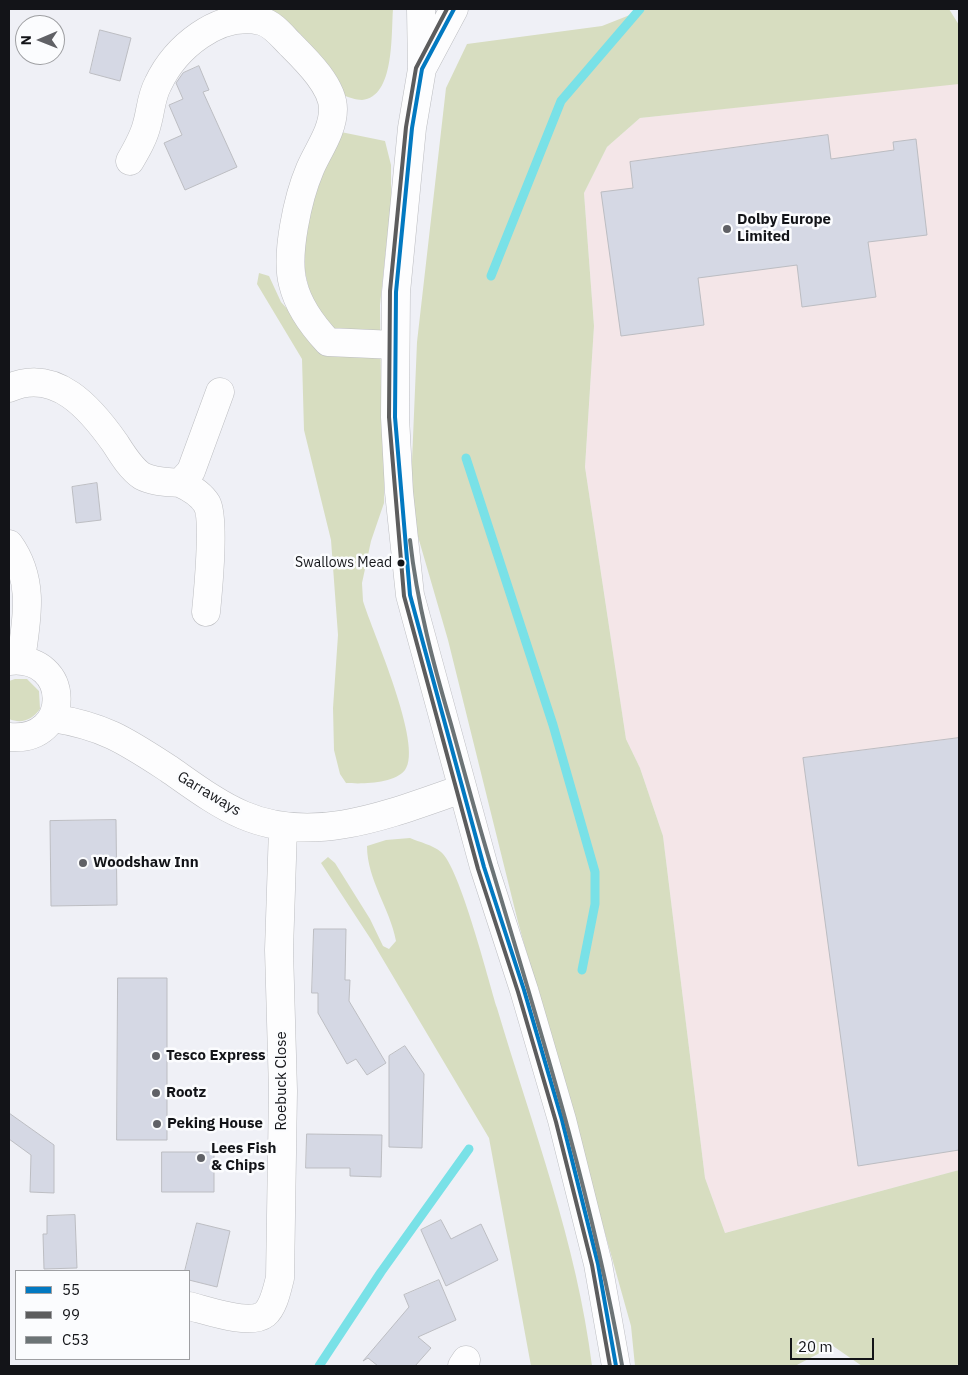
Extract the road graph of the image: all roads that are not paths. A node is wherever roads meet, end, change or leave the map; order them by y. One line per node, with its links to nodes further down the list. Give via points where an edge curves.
1 (421, 9): 3 (street)
2 (454, 9): 3 (street)
3 (422, 69): 5 (street, via 409,157 396,292)
4 (130, 161): 5 (street, via 141,142 157,85 166,68 190,43 222,24 242,20 262,21 274,28 322,82 332,97 333,109 332,122 310,167 298,204 290,261 293,284 314,327 328,342)
5 (396, 345): 14 (street, via 399,492 410,595)
6 (9, 388): 8 (street, via 32,381 51,384 74,396 95,415 142,476)
7 (220, 392): 8 (street, via 191,471)
8 (180, 483): 10 (street, via 198,493 208,505)
9 (9, 544): 11 (street, via 24,572 28,595)
10 (206, 612)
11 (15, 660): 12 (street, via 34,663 45,670 55,686 58,699)
12 (52, 718): 13 (street, via 44,729 32,735); 15 (street, Garraways, via 112,734 143,750 222,804)
13 (9, 737)
14 (462, 789): 15 (street, Garraways, via 340,825); 17 (street, via 562,1120 598,1264)
15 (283, 828): 16 (street, Roebuck Close, via 279,950 283,1074 280,1278 264,1314 250,1319)
16 (190, 1306)
17 (616, 1366)

